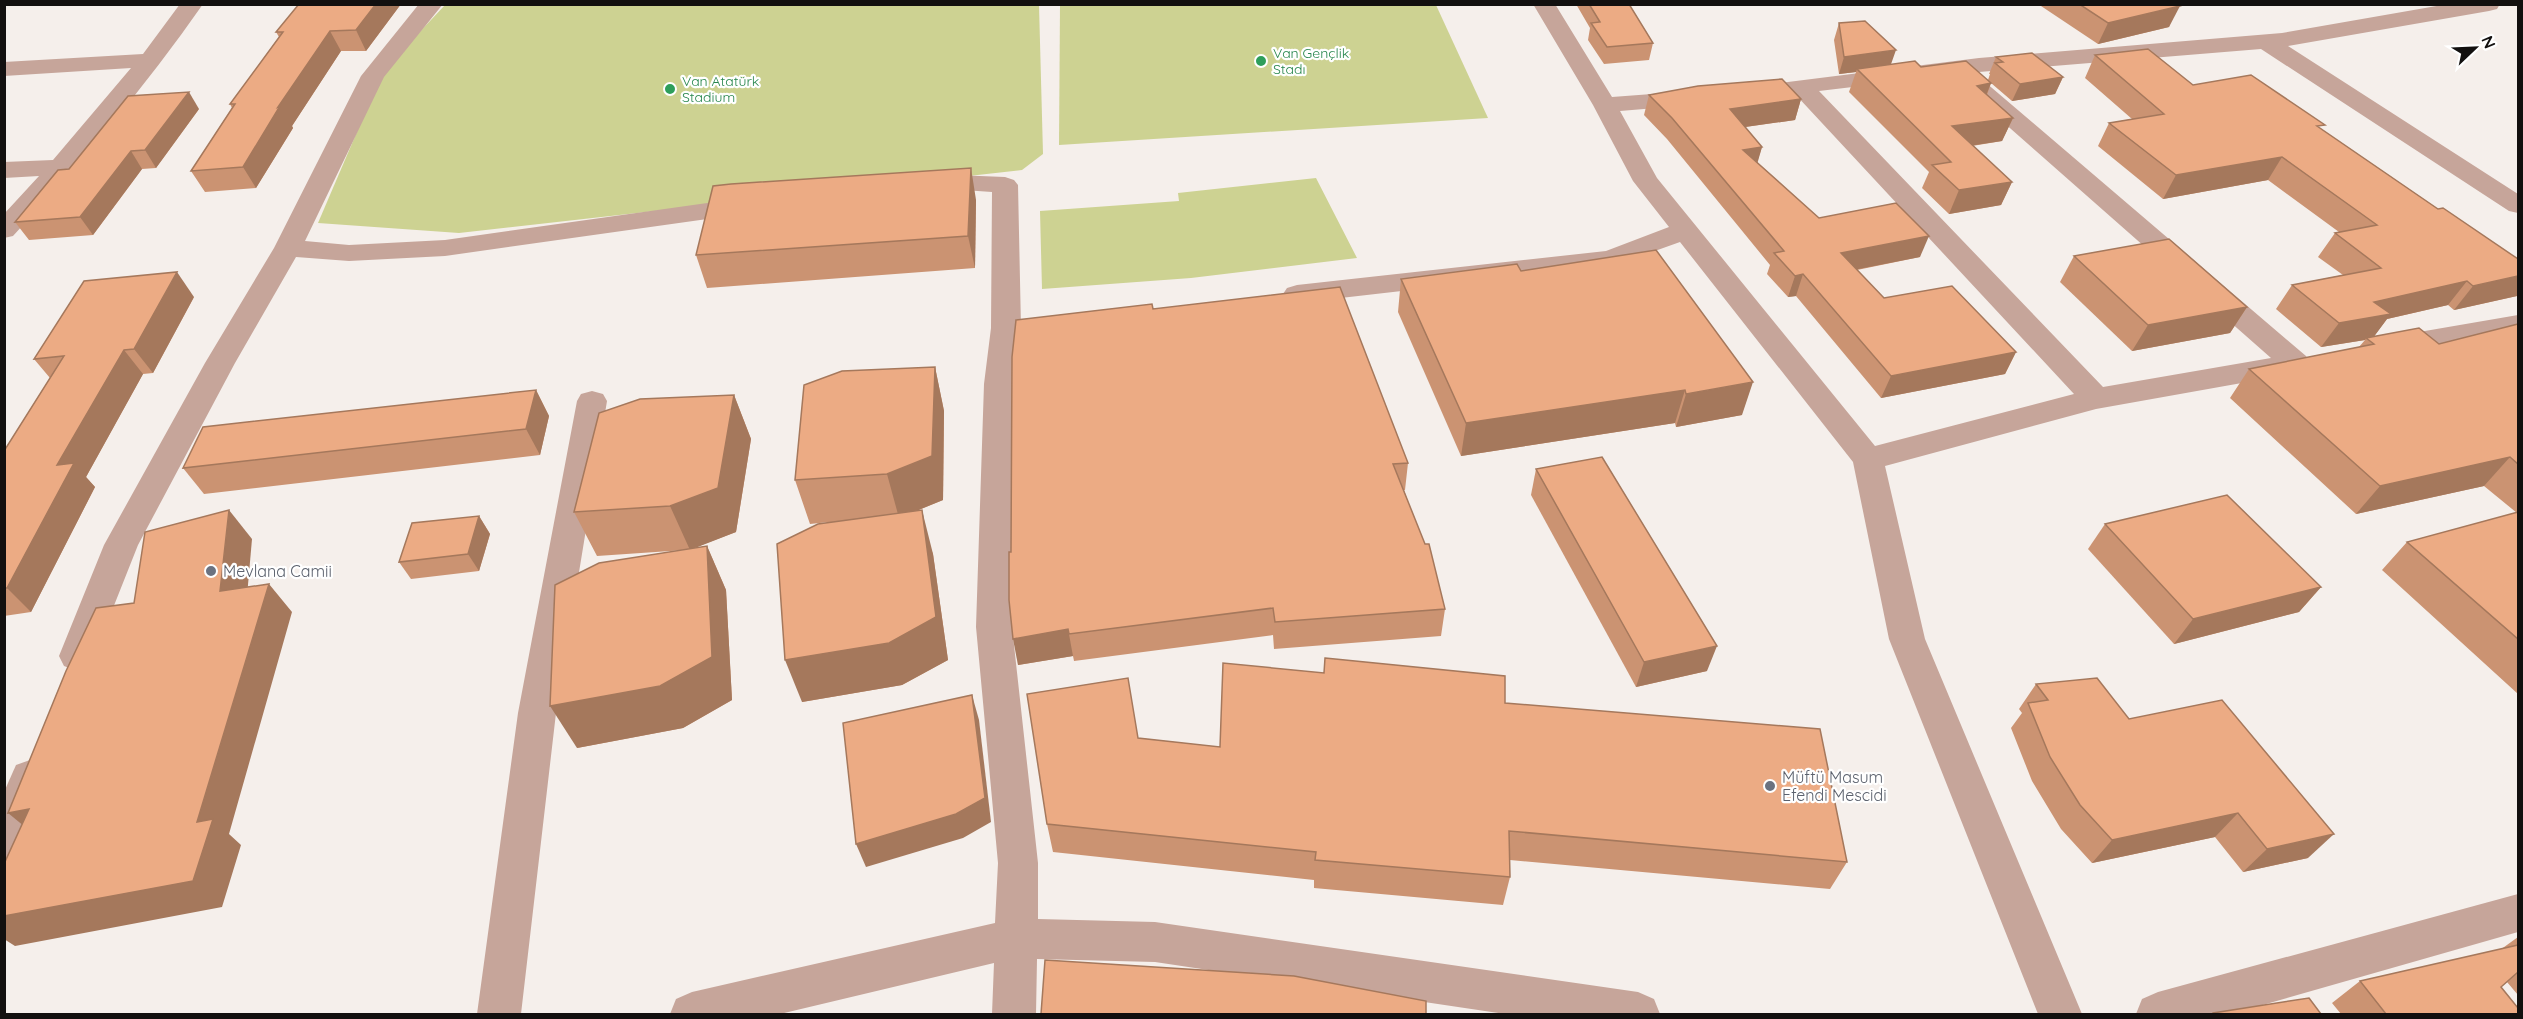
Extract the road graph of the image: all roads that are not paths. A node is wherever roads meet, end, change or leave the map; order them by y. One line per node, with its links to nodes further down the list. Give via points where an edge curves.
1 (192, 4): 6 (street)
2 (432, 4): 18 (street, via 373,76)
3 (1544, 4): 10 (street)
4 (2489, 4): 5 (street)
5 (2265, 41): 7 (street); 15 (street)
6 (151, 60): 8 (street); 11 (street)
7 (1956, 68): 9 (street); 22 (street, via 2307,361)
8 (4, 69)
9 (1802, 88): 10 (street); 22 (street)
10 (1605, 105): 17 (street, via 1646,182)
11 (62, 167): 12 (street); 16 (street)
12 (4, 170)
13 (899, 186): 29 (street, via 934,182 1005,185 1018,326 999,384 994,627 1018,862)
14 (782, 201): 18 (street, via 445,248 349,253)
15 (2518, 205)
16 (4, 230)
17 (1684, 231): 19 (street, via 1610,259); 24 (street)
18 (288, 248): 25 (street, via 121,545)
19 (1267, 298)
20 (2518, 324): 21 (street)
21 (2366, 351)
22 (2096, 399): 24 (street)
23 (592, 401): 30 (street, via 537,713)
24 (1868, 459): 34 (street, via 1907,639)
25 (69, 677)
26 (39, 754): 27 (street)
27 (4, 843)
28 (2518, 913): 35 (street)
29 (1015, 938): 31 (street); 32 (street); 33 (street, via 1155,942)
30 (499, 1014)
31 (692, 1014)
32 (1014, 1014)
33 (1638, 1014)
34 (2060, 1014)
35 (2158, 1014)

